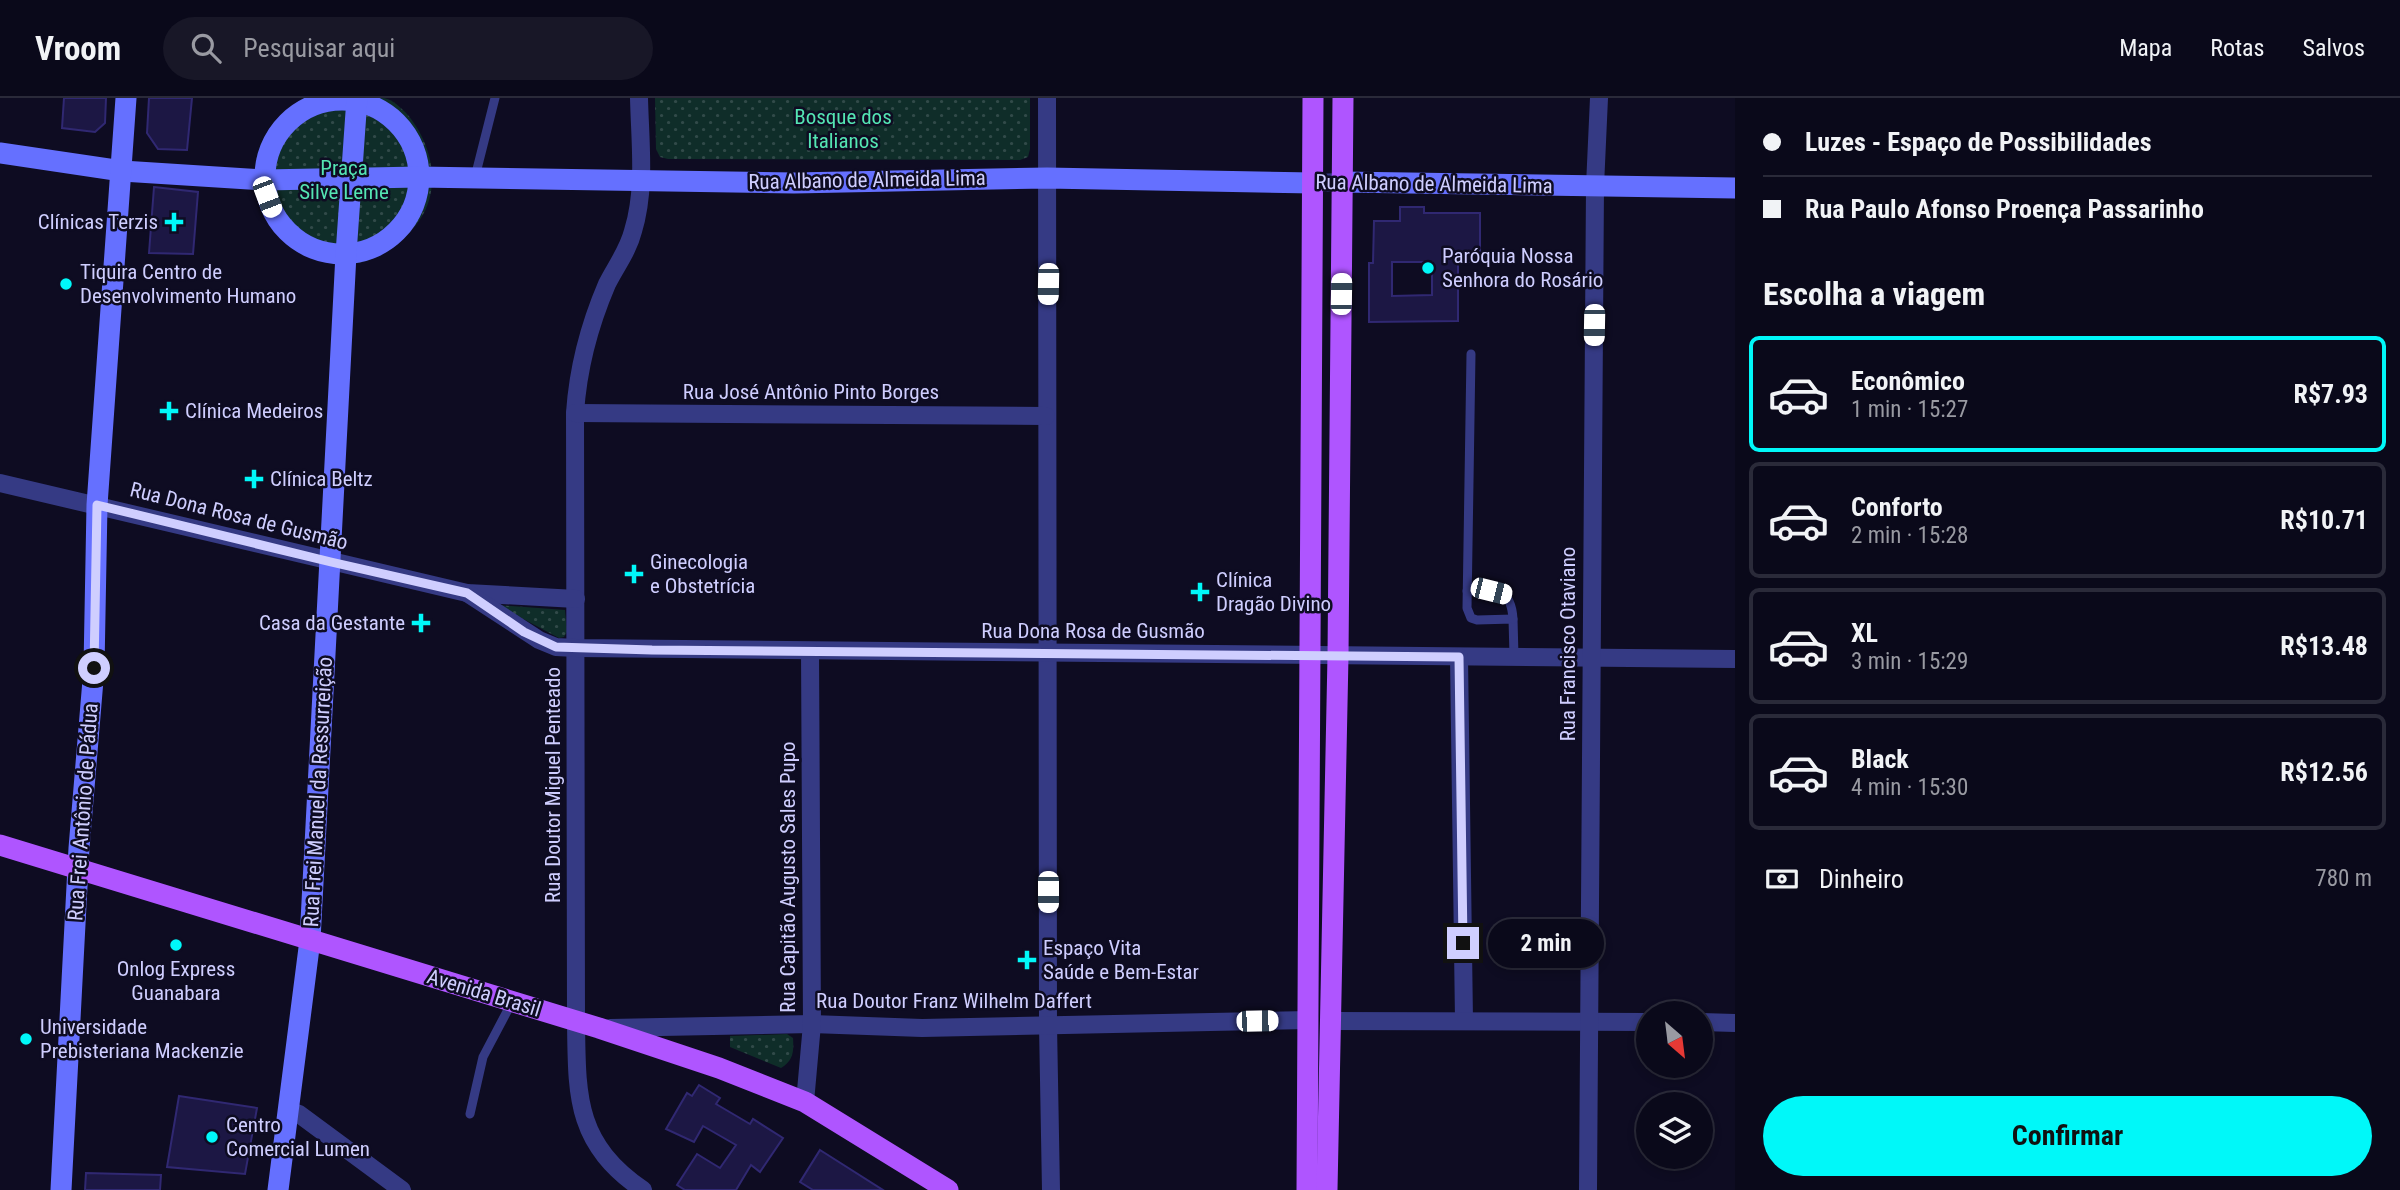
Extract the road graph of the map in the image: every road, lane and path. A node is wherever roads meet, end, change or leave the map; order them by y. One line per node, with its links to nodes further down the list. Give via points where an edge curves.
1 (125, 98): 10 (street, Rua Frei Antônio de Pádua)
2 (495, 98): 12 (lane)
3 (639, 98): 16 (street, Rua Doutor Miguel Penteado)
4 (1047, 98): 14 (street)
5 (1313, 98): 18 (main road)
6 (1343, 98): 17 (main road)
7 (1599, 98): 19 (street, Rua Francisco Otaviano)
8 (357, 100): 11 (street, via 385,113 406,134 416,154); 13 (street, Rua Frei Manuel da Ressurreição); 15 (street, via 311,106 292,118 276,136)
9 (0, 153): 10 (street, Rua Albano de Almeida Lima)
10 (122, 171): 15 (street, Rua Albano de Almeida Lima); 26 (street, Rua Frei Antônio de Pádua)
11 (419, 177): 12 (street, Rua Albano de Almeida Lima); 13 (street, Rua Albano de Almeida Lima); 21 (street, via 410,214 398,230 383,243)
12 (475, 177): 16 (street, Rua Albano de Almeida Lima)
13 (352, 178): 15 (street, Rua Albano de Almeida Lima); 21 (street, Rua Frei Manuel da Ressurreição)
14 (1047, 178): 16 (street, Rua Albano de Almeida Lima, via 794,183); 18 (street, Rua Albano de Almeida Lima); 24 (street)
15 (264, 180): 21 (street, via 273,214 289,234 328,254)
16 (641, 180): 23 (street, Rua Doutor Miguel Penteado, via 634,231 608,282 583,352)
17 (1342, 182): 18 (street, Rua Albano de Almeida Lima); 19 (street, Rua Albano de Almeida Lima); 36 (main road)
18 (1313, 183): 35 (main road)
19 (1595, 186): 20 (street, Rua Albano de Almeida Lima); 39 (street, Rua Francisco Otaviano)
20 (1735, 188)
21 (346, 254): 27 (street, Rua Frei Manuel da Ressurreição)
22 (1471, 354): 28 (lane)
23 (575, 413): 24 (street, Rua José Antônio Pinto Borges); 30 (street, Rua Doutor Miguel Penteado)
24 (1046, 416): 34 (street)
25 (0, 483): 26 (street, Rua Dona Rosa de Gusmão)
26 (97, 505): 27 (street, Rua Dona Rosa de Gusmão); 42 (street, Rua Frei Antônio de Pádua, via 94,668)
27 (331, 562): 29 (street, Rua Dona Rosa de Gusmão); 43 (street, Rua Frei Manuel da Ressurreição)
28 (1467, 591): 31 (lane, via 1506,594); 31 (lane, via 1471,618)
29 (467, 593): 30 (street, Rua Dona Rosa de Gusmão); 32 (street, Rua Dona Rosa de Gusmão, via 538,640)
30 (576, 599): 32 (street, Rua Doutor Miguel Penteado)
31 (1513, 619): 37 (lane)
32 (576, 648): 33 (street, Rua Dona Rosa de Gusmão); 45 (street, Rua Doutor Miguel Penteado)
33 (810, 651): 34 (street, Rua Dona Rosa de Gusmão); 52 (street, Rua Capitão Augusto Sales Pupo)
34 (1049, 653): 35 (street, Rua Dona Rosa de Gusmão); 53 (street)
35 (1311, 655): 36 (street, Rua Dona Rosa de Gusmão); 46 (main road)
36 (1338, 656): 38 (street, Rua Dona Rosa de Gusmão); 46 (main road)
37 (1514, 656): 38 (street, Rua Dona Rosa de Gusmão); 39 (street, Rua Dona Rosa de Gusmão)
38 (1459, 657): 47 (street)
39 (1591, 658): 40 (street, Rua Dona Rosa de Gusmão); 48 (street, Rua Francisco Otaviano)
40 (1735, 659)
41 (0, 845): 42 (main road, Avenida Brasil)
42 (78, 870): 43 (main road, Avenida Brasil); 58 (street, Rua Frei Antônio de Pádua)
43 (310, 940): 44 (main road, Avenida Brasil); 56 (street, Rua Frei Manuel da Ressurreição)
44 (512, 1002): 45 (main road, Avenida Brasil); 57 (lane, via 483,1057)
45 (576, 1021): 54 (main road, Avenida Brasil); 61 (street, Rua Doutor Miguel Penteado, via 577,1084 584,1119 607,1160)
46 (1320, 1021): 47 (street, Rua Doutor Franz Wilhelm Daffert); 53 (street, Rua Doutor Franz Wilhelm Daffert); 64 (main road); 65 (main road)
47 (1464, 1021): 48 (street, Rua Doutor Franz Wilhelm Daffert)
48 (1588, 1021): 49 (street, Rua Doutor Franz Wilhelm Daffert); 66 (street, Rua Francisco Otaviano)
49 (1636, 1022)
50 (1713, 1023): 51 (street)
51 (1735, 1023)
52 (812, 1024): 53 (street, Rua Doutor Franz Wilhelm Daffert, via 922,1028); 54 (street, Rua Doutor Franz Wilhelm Daffert); 55 (street, Rua Capitão Augusto Sales Pupo)
53 (1048, 1025): 63 (street)
54 (599, 1028): 55 (main road, Avenida Brasil)
55 (805, 1102): 62 (main road, Avenida Brasil)
56 (288, 1110): 59 (street, Rua Frei Manuel da Ressurreição); 60 (street)
57 (470, 1114)
58 (61, 1190)
59 (278, 1190)
60 (402, 1190)
61 (643, 1190)
62 (948, 1190)
63 (1051, 1190)
64 (1307, 1190)
65 (1327, 1190)
66 (1588, 1190)

